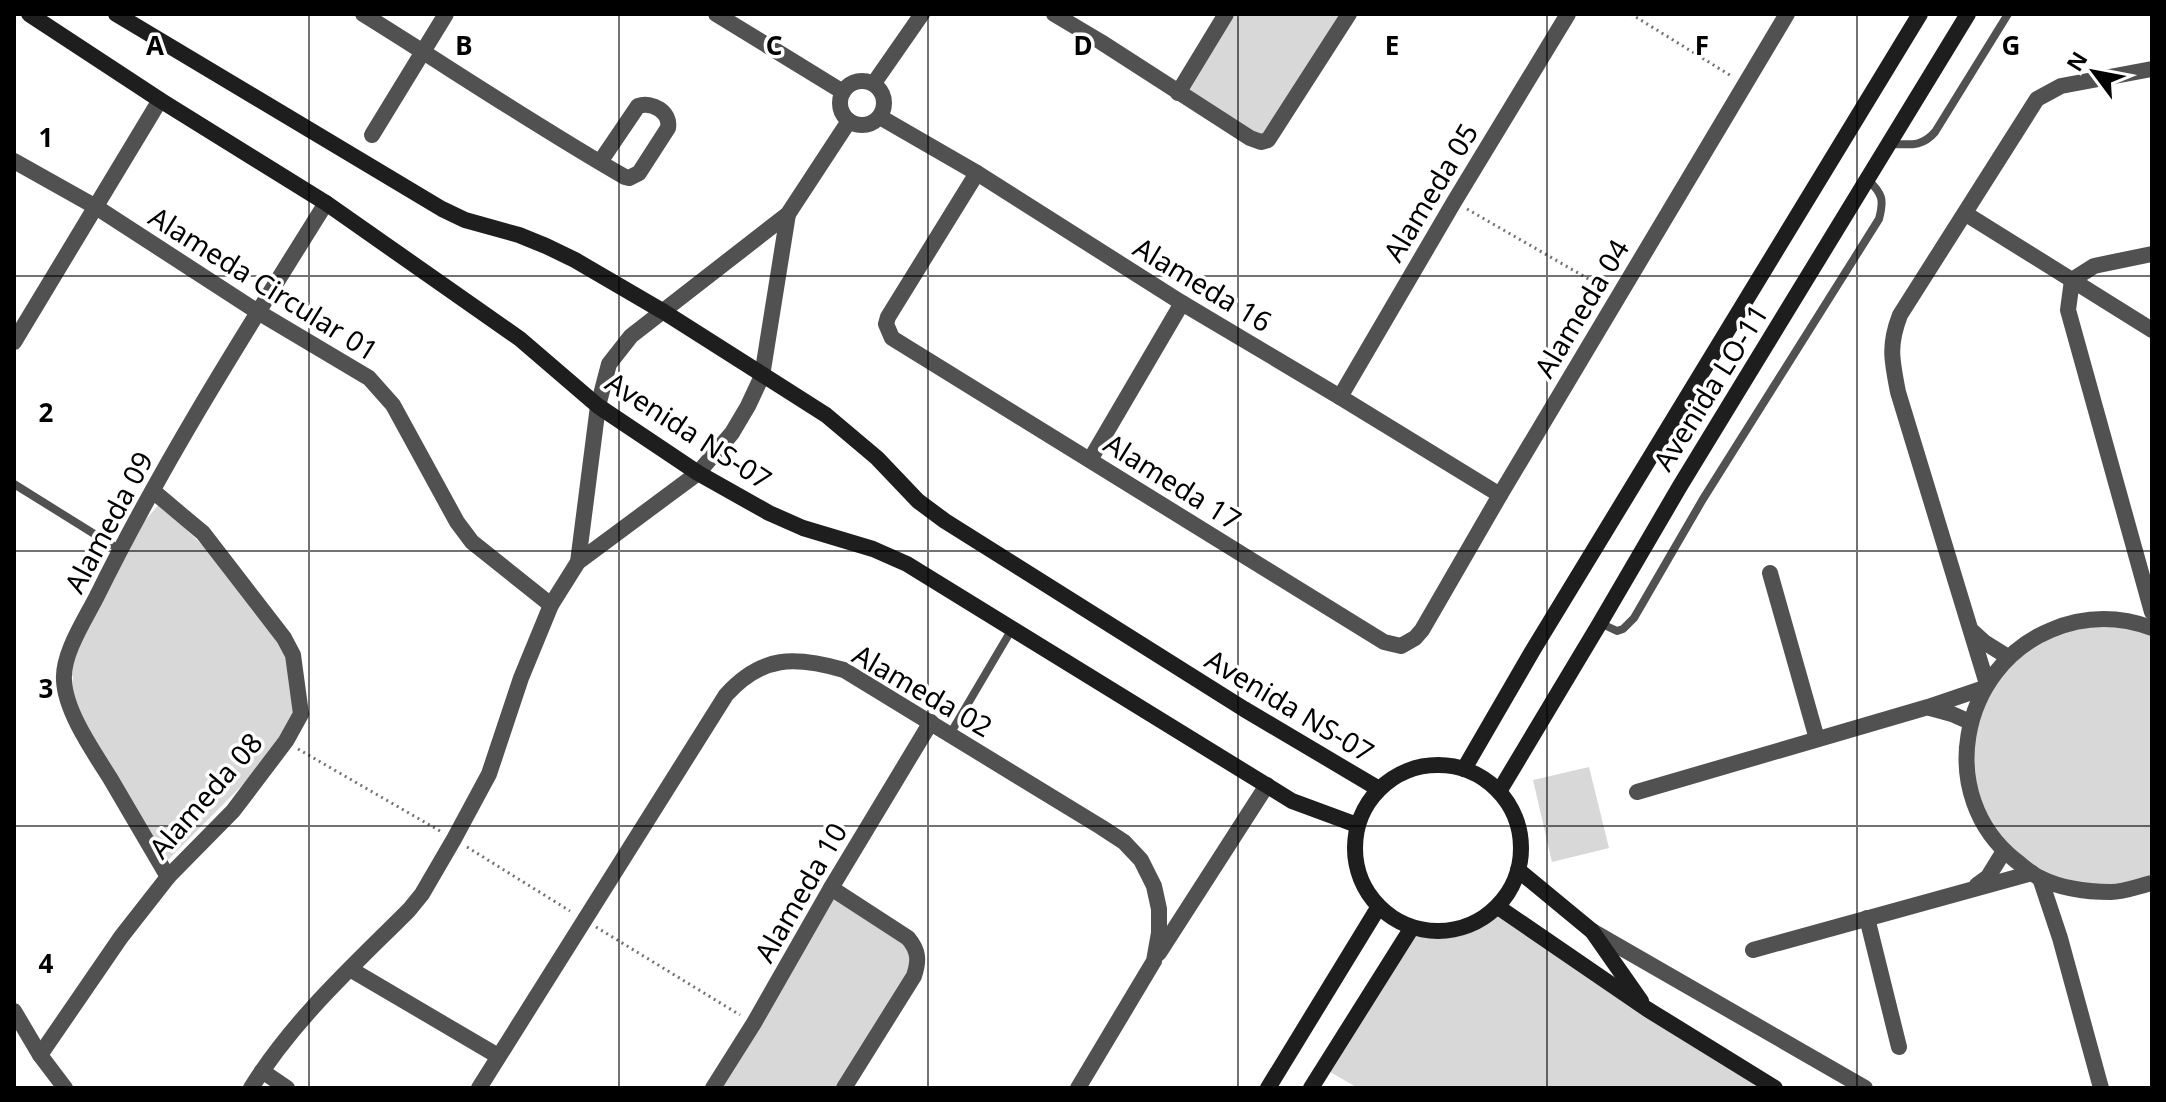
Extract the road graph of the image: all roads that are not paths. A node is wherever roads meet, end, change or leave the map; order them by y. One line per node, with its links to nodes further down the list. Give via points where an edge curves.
1 (29, 14): 20 (street, Avenida NS-07)
2 (116, 14): 37 (street, Avenida NS-07, via 442,209 546,246)
3 (363, 14): 15 (street)
4 (446, 14): 15 (street)
5 (716, 14): 18 (street)
6 (922, 14): 17 (street)
7 (1054, 14): 19 (street)
8 (1226, 14): 19 (street)
9 (1349, 14): 19 (street, via 1268,140 1250,138)
10 (1568, 14): 41 (street, Alameda 05)
11 (1787, 14): 47 (street, Alameda 04)
12 (1920, 14): 67 (street, Avenida LO-11)
13 (1968, 14): 24 (street, Avenida LO-11)
14 (2008, 14): 24 (lane, via 1927,141)
15 (422, 51): 23 (street); 26 (street)
16 (2152, 69): 32 (street, via 2061,86 2037,99)
17 (874, 83): 18 (street, via 853,82); 21 (street, via 885,99)
18 (843, 92): 22 (street, via 841,111)
19 (1178, 93)
20 (160, 100): 29 (street, Avenida NS-07); 30 (street)
21 (880, 117): 22 (street, via 869,125); 27 (street, Alameda 16)
22 (849, 121): 31 (street)
23 (372, 135)
24 (1889, 144): 28 (street, Avenida LO-11)
25 (14, 161): 30 (street, Alameda Circular 01)
26 (600, 162): 26 (street, via 625,177 636,175 668,128 668,117 652,105 638,106)
27 (977, 173): 35 (street, Alameda 16); 43 (street, Alameda 17, via 888,317 887,331 897,343)
28 (1868, 180): 55 (street, Avenida LO-11); 55 (lane, via 1879,190 1879,219 1634,618 1617,631)
29 (326, 203): 36 (street, Alameda 09); 42 (street, Avenida NS-07, via 520,339)
30 (96, 207): 36 (street, Alameda Circular 01); 39 (street)
31 (788, 214): 37 (street); 40 (street)
32 (1966, 214): 34 (street); 59 (street, via 1900,315 1891,354)
33 (2152, 254): 34 (street, via 2094,266)
34 (2072, 280): 38 (street); 51 (street, via 2068,310)
35 (1182, 303): 41 (street, Alameda 16); 43 (street)
36 (258, 312): 46 (street, Alameda 09); 52 (street, Alameda Circular 01, via 369,378 393,405 472,542)
37 (664, 312): 40 (street, Avenida NS-07); 42 (street, via 631,336 609,364)
38 (2152, 330)
39 (14, 342)
40 (762, 376): 44 (street, via 732,433); 69 (street, Avenida NS-07, via 826,415 945,521)
41 (1340, 397): 47 (street, Alameda 16)
42 (598, 406): 44 (street, Avenida NS-07); 49 (street)
43 (1090, 460): 58 (street, Alameda 17, via 1384,642 1401,646)
44 (698, 473): 49 (street); 57 (street, Avenida NS-07, via 803,528 907,564)
45 (14, 484): 48 (lane)
46 (153, 491): 48 (street, Alameda 09); 76 (street, Alameda 08, via 203,533 284,638 293,655 301,714 233,811)
47 (1500, 495): 58 (street, Alameda 04)
48 (120, 550): 76 (street, Alameda 09, via 71,648 64,684 88,741)
49 (578, 562): 52 (street)
50 (1770, 573): 66 (street)
51 (2145, 590): 53 (street); 54 (street)
52 (551, 605): 89 (street, via 489,774 454,839 422,894)
53 (2152, 612)
54 (2135, 622): 56 (street); 60 (street, via 2067,623)
55 (1600, 623): 70 (street, Avenida LO-11)
56 (2152, 628)
57 (1012, 629): 65 (lane); 68 (street, Avenida NS-07)
58 (1422, 630)
59 (1972, 631): 60 (street); 61 (street)
60 (2008, 657): 61 (street)
61 (1985, 686): 62 (street); 64 (street)
62 (1928, 707): 64 (street); 66 (street)
63 (931, 722): 65 (street, Alameda 02); 78 (street, Alameda 10); 94 (street, Alameda 02, via 844,670 817,662 788,660 759,667 740,679)
64 (1970, 722): 73 (street, via 1966,750 1975,804)
65 (950, 734): 88 (street, Alameda 02, via 1124,842 1141,860 1159,909)
66 (1817, 739): 71 (street)
67 (1464, 769): 69 (street, via 1418,767); 70 (street)
68 (1267, 785): 72 (street, Avenida NS-07, via 1292,801); 88 (street)
69 (1379, 789): 72 (street)
70 (1500, 790): 74 (street, via 1514,813 1521,841)
71 (1637, 792)
72 (1357, 825): 82 (street, via 1354,855 1361,883)
73 (2004, 851): 75 (street); 79 (street, via 1988,877)
74 (1518, 870): 81 (street); 85 (street)
75 (2036, 876): 79 (street); 80 (street); 86 (street)
76 (168, 877): 93 (street, Alameda 08)
77 (2152, 883): 80 (street, via 2114,893)
78 (831, 888): 96 (street, via 908,938 918,957 914,976); 101 (street, Alameda 10)
79 (1972, 889): 83 (street)
80 (2069, 889): 86 (street)
81 (1498, 907): 84 (street, via 1472,925 1442,932); 90 (street)
82 (1378, 908): 84 (street); 103 (street)
83 (1867, 918): 87 (street); 92 (street)
84 (1411, 929): 104 (street)
85 (1592, 931): 90 (street); 106 (street)
86 (2060, 938): 107 (street)
87 (1753, 950)
88 (1154, 961): 102 (street, Alameda 02)
89 (350, 969): 94 (street); 95 (street, via 308,1010)
90 (1647, 1009): 105 (street)
91 (14, 1011): 93 (street)
92 (1899, 1047)
93 (40, 1055): 97 (street)
94 (498, 1056): 100 (street, Alameda 02)
95 (262, 1071): 98 (street); 99 (street)
96 (851, 1086)
97 (65, 1088)
98 (251, 1088)
99 (287, 1088)
100 (479, 1088)
101 (713, 1088)
102 (1078, 1088)
103 (1268, 1088)
104 (1311, 1088)
105 (1775, 1088)
106 (1865, 1088)
107 (2101, 1088)

